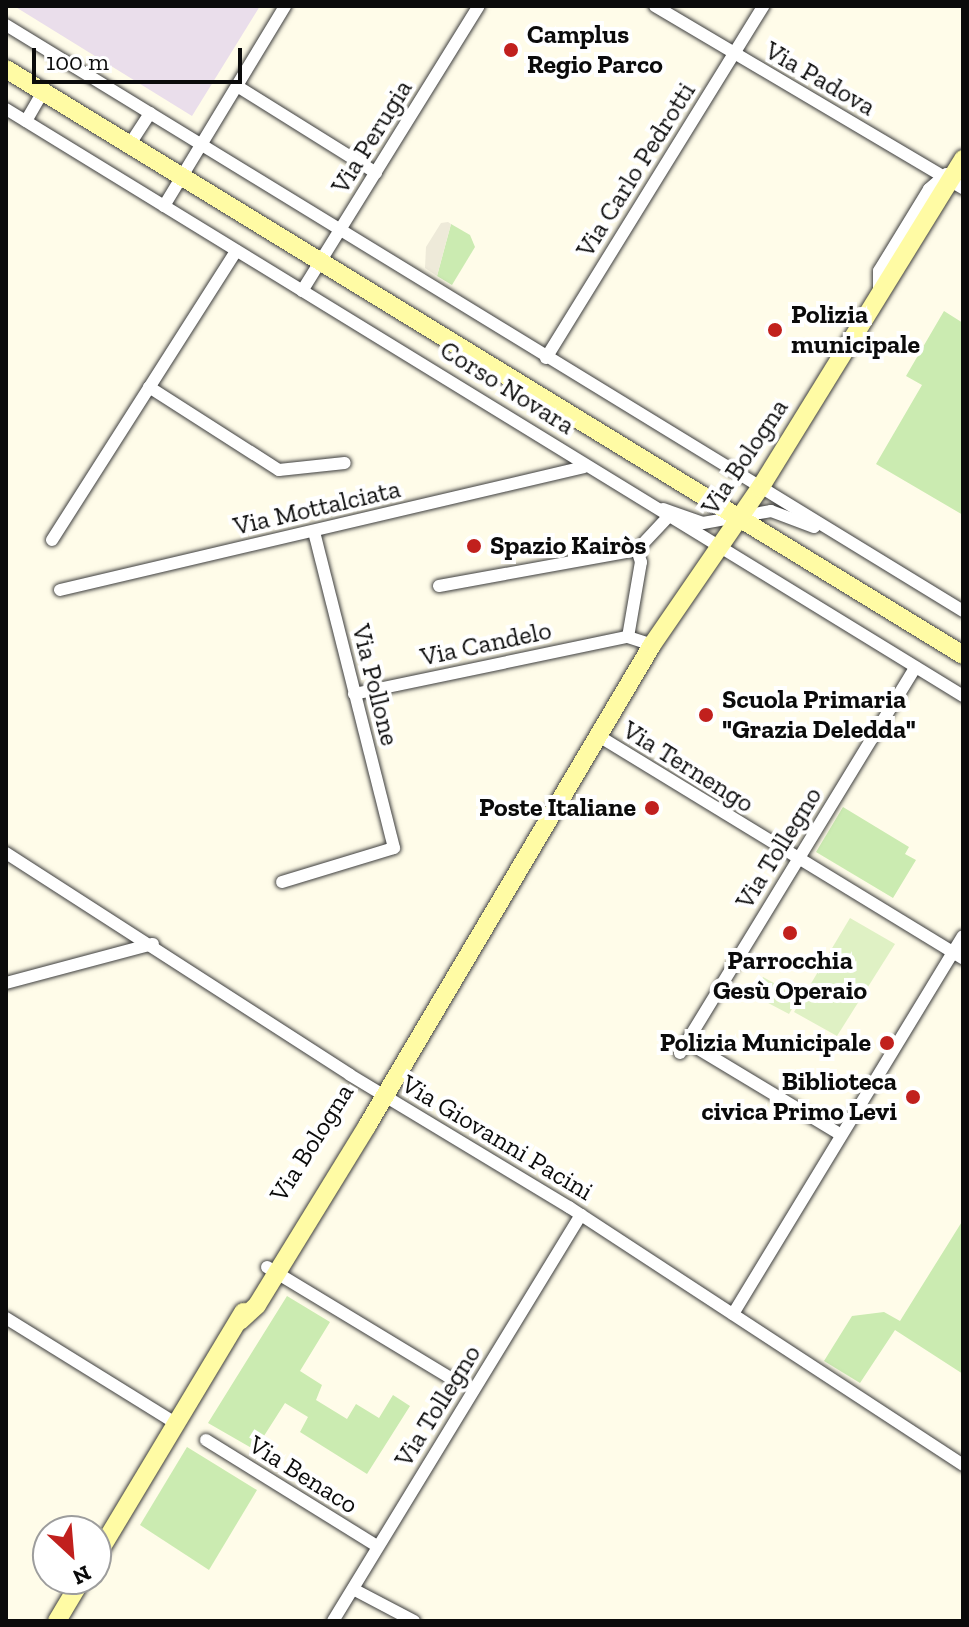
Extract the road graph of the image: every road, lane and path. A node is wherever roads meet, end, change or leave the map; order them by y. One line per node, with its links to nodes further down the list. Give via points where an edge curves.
1 (285, 6): 10 (street)
2 (479, 6): 17 (street, Via Perugia)
3 (655, 6): 8 (street, Via Padova)
4 (763, 6): 8 (street, Via Carlo Pedrotti)
5 (6, 25): 7 (street, Corso Novara)
6 (6, 34): 7 (street)
7 (47, 50): 13 (street, Corso Novara)
8 (733, 53): 19 (street, Via Padova); 25 (street, Via Carlo Pedrotti)
9 (6, 69): 11 (main road, Corso Novara)
10 (237, 86): 16 (street); 17 (street)
11 (43, 91): 14 (street); 15 (main road, Corso Novara)
12 (6, 109): 14 (street, Corso Novara)
13 (150, 113): 15 (street); 16 (street, Corso Novara)
14 (26, 121): 20 (street, Corso Novara)
15 (130, 144): 18 (main road, Corso Novara)
16 (202, 144): 18 (street); 21 (street, Corso Novara)
17 (376, 173): 21 (street, Via Perugia)
18 (182, 176): 20 (street); 23 (main road, Corso Novara)
19 (955, 178): 29 (main road, Via Bologna)
20 (164, 206): 22 (street, Corso Novara)
21 (340, 230): 23 (street, Via Perugia); 25 (street, Corso Novara)
22 (236, 251): 24 (street, Corso Novara); 26 (street)
23 (321, 260): 24 (street, Via Perugia); 32 (main road, Corso Novara)
24 (302, 291): 28 (street, Corso Novara)
25 (546, 358): 29 (street, Corso Novara)
26 (149, 387): 27 (street, via 279,470); 35 (street)
27 (345, 463)
28 (584, 467): 30 (street, Corso Novara); 33 (street, Via Mottalciata)
29 (760, 488): 32 (main road, Via Bologna); 34 (street, Corso Novara)
30 (637, 499): 31 (street, Corso Novara); 32 (street, via 703,523)
31 (667, 518): 36 (street, Corso Novara); 37 (street, Via Bologna)
32 (738, 518): 34 (street, via 771,511); 36 (main road, Via Bologna); 43 (main road, Corso Novara)
33 (314, 532): 39 (street, Via Mottalciata); 45 (street, Via Pollone)
34 (836, 534): 40 (street, Corso Novara)
35 (52, 540)
36 (717, 546): 42 (main road, Via Bologna); 44 (street, Corso Novara)
37 (637, 550): 38 (street); 41 (street, via 641,562)
38 (439, 586)
39 (60, 590)
40 (963, 611)
41 (628, 637): 42 (street); 45 (street, Via Candelo)
42 (652, 645): 47 (main road, Via Bologna)
43 (963, 655)
44 (916, 667): 46 (street, Corso Novara); 49 (street, Via Tollegno)
45 (354, 694): 50 (street, Via Pollone, via 394,848)
46 (963, 696)
47 (597, 735): 49 (street, Via Ternengo); 55 (main road, Via Bologna, via 438,999 436,1012)
48 (6, 853): 52 (street, Via Giovanni Pacini)
49 (798, 860): 53 (street, Via Ternengo); 56 (street, Via Tollegno, via 683,1048)
50 (282, 882)
51 (963, 936): 53 (street)
52 (153, 944): 54 (street); 55 (street, Via Giovanni Pacini)
53 (958, 955): 56 (street)
54 (6, 983)
55 (380, 1093): 57 (street, Via Giovanni Pacini); 58 (main road, Via Bologna)
56 (841, 1135): 59 (street)
57 (581, 1215): 59 (street, Via Giovanni Pacini); 66 (street, Via Tollegno)
58 (272, 1270): 61 (street); 62 (main road, Via Bologna, via 257,1305 240,1321)
59 (733, 1314): 64 (street, Via Giovanni Pacini)
60 (6, 1318): 62 (street)
61 (455, 1381)
62 (177, 1424): 65 (main road, Via Bologna)
63 (206, 1440): 66 (street, Via Benaco)
64 (963, 1465)
65 (112, 1531)
66 (377, 1546): 67 (street, Via Tollegno)
67 (353, 1589): 70 (street, Via Tollegno); 71 (street)
68 (72, 1595): 69 (main road)
69 (58, 1619)
70 (333, 1621)
71 (414, 1621)

